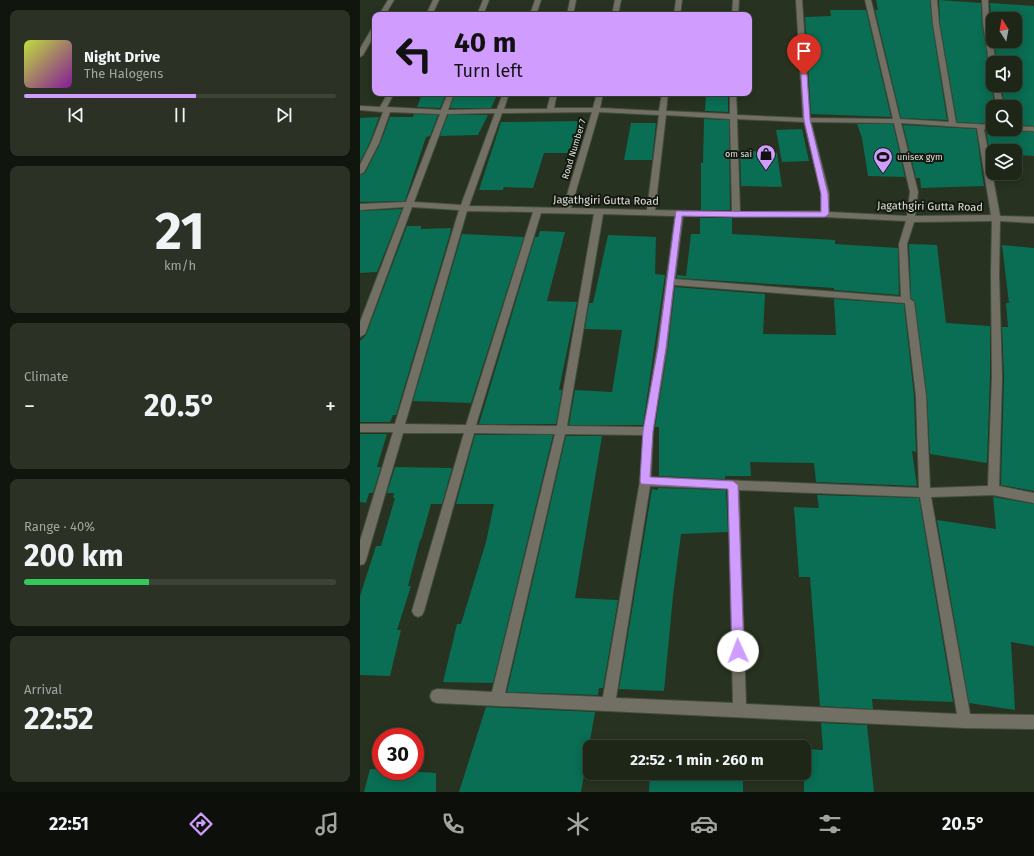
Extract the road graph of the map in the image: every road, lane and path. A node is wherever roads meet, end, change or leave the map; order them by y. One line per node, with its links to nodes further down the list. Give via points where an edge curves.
1 (391, 0): 13 (street)
2 (436, 0): 14 (street)
3 (486, 0): 15 (street)
4 (538, 0): 16 (street)
5 (573, 0): 17 (street)
6 (618, 0): 18 (street)
7 (679, 0): 19 (street)
8 (736, 0): 20 (street)
9 (799, 0): 39 (street)
10 (868, 0): 40 (street)
11 (934, 0): 41 (street)
12 (985, 0): 23 (street)
13 (384, 12)
14 (430, 12)
15 (481, 12)
16 (534, 12)
17 (571, 12)
18 (616, 12)
19 (677, 12)
20 (735, 12)
21 (372, 33): 22 (street)
22 (360, 55)
23 (991, 56)
24 (390, 96): 32 (street)
25 (450, 96): 36 (street)
26 (505, 96): 33 (street)
27 (553, 96): 35 (street)
28 (599, 96): 34 (street, Road Number 7)
29 (665, 96): 37 (street)
30 (734, 96): 38 (street)
31 (360, 108): 32 (street)
32 (384, 110): 36 (street); 46 (street, via 375,143)
33 (500, 110): 35 (street); 36 (street); 49 (street)
34 (596, 110): 35 (street); 37 (street); 51 (street, Road Number 7)
35 (550, 111)
36 (444, 112): 47 (street)
37 (662, 114): 38 (street); 53 (street)
38 (733, 115): 39 (street); 56 (street)
39 (807, 120): 40 (street); 55 (street, via 825,194)
40 (897, 122): 41 (street); 58 (street, via 914,192)
41 (953, 125): 42 (street)
42 (980, 126): 43 (street); 57 (street)
43 (986, 126)
44 (1022, 128): 45 (street)
45 (1034, 129)
46 (360, 172)
47 (408, 204): 48 (street, Jagathgiri Gutta Road); 49 (street, Jagathgiri Gutta Road); 62 (street)
48 (360, 207)
49 (464, 208): 50 (street, Jagathgiri Gutta Road); 64 (street)
50 (538, 210): 51 (street, Jagathgiri Gutta Road); 65 (street)
51 (566, 210): 52 (street, Jagathgiri Gutta Road)
52 (599, 211): 53 (street, Jagathgiri Gutta Road); 66 (street)
53 (651, 212): 54 (street, Jagathgiri Gutta Road)
54 (679, 213): 56 (street, Jagathgiri Gutta Road); 60 (street)
55 (825, 214): 56 (street, Jagathgiri Gutta Road); 58 (street, Jagathgiri Gutta Road)
56 (736, 215)
57 (996, 218): 58 (street, Jagathgiri Gutta Road); 59 (street, Jagathgiri Gutta Road); 70 (street, via 997,377)
58 (911, 219): 61 (street, via 902,244)
59 (1034, 220)
60 (670, 282): 61 (street); 67 (street)
61 (906, 300): 71 (street, via 909,302 921,396)
62 (360, 334)
63 (360, 428): 64 (street)
64 (400, 428): 65 (street); 73 (street)
65 (470, 429): 66 (street); 74 (street)
66 (561, 430): 67 (street); 76 (street)
67 (648, 431): 68 (street)
68 (645, 481): 69 (street); 77 (street)
69 (733, 485): 71 (street); 78 (street)
70 (993, 490): 71 (street); 72 (street)
71 (925, 493): 79 (street)
72 (1034, 498)
73 (360, 560)
74 (418, 611)
75 (437, 696): 76 (street)
76 (497, 698): 77 (street)
77 (608, 705): 78 (street)
78 (740, 711): 79 (street)
79 (965, 721): 80 (street)
80 (1034, 722)

